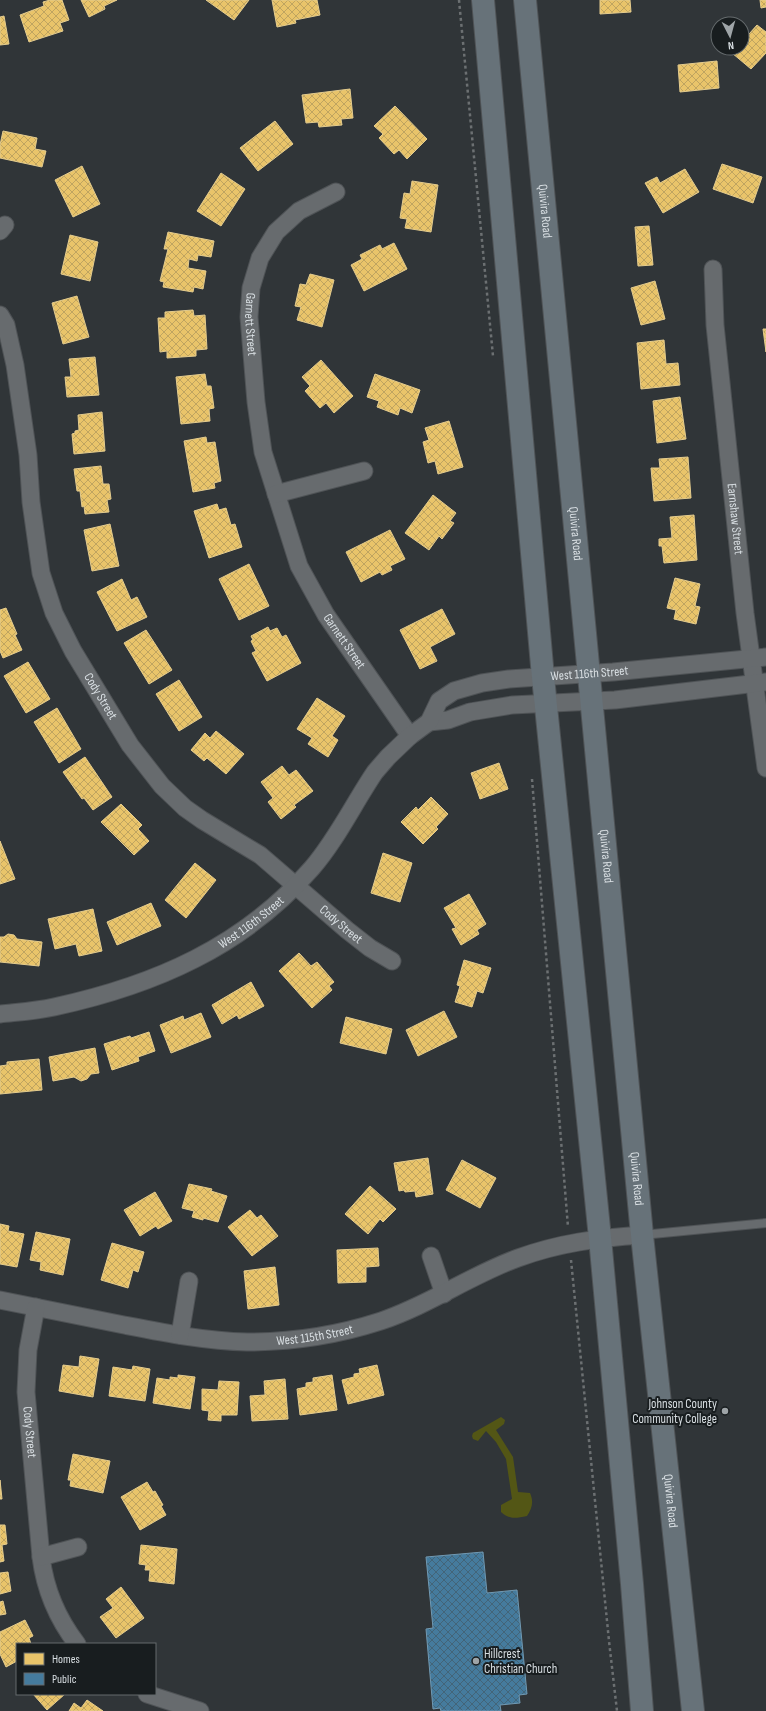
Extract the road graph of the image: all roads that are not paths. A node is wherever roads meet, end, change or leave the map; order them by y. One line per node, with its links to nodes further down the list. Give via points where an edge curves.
1 (483, 0): 10 (main road)
2 (525, 0): 9 (main road, Quivira Road)
3 (336, 192): 7 (street, Garnett Street, via 299,211 276,232 260,258 251,288 248,317 256,402 263,452)
4 (713, 270): 8 (street, Earnshaw Street, via 714,325)
5 (0, 315): 17 (street, Cody Street, via 6,325 15,365 41,573 54,613 73,651 130,745 162,786 185,808 260,854)
6 (364, 471): 7 (street)
7 (276, 494): 15 (street, Garnett Street, via 299,566 326,615)
8 (758, 658): 9 (street, West 116th Street); 11 (street, Earnshaw Street)
9 (588, 674): 10 (street, West 116th Street); 12 (main road, Quivira Road)
10 (544, 677): 13 (main road); 14 (street, West 116th Street, via 482,683 454,691 439,701)
11 (760, 683): 12 (street, West 116th Street); 16 (street, Earnshaw Street)
12 (590, 701): 13 (street, West 116th Street); 21 (main road, Quivira Road)
13 (546, 703): 14 (street, West 116th Street, via 505,706); 22 (main road)
14 (429, 722): 15 (street, West 116th Street)
15 (410, 736): 17 (street, West 116th Street, via 375,772 313,866)
16 (766, 768)
17 (296, 885): 18 (street, Cody Street, via 347,930); 19 (street, West 116th Street, via 240,934 166,973 117,992 52,1008)
18 (392, 961)
19 (0, 1014)
20 (766, 1223): 21 (lane)
21 (642, 1235): 22 (street, West 115th Street); 35 (main road, Quivira Road)
22 (600, 1238): 25 (street, West 115th Street, via 570,1243 517,1258); 34 (main road)
23 (431, 1256): 25 (street)
24 (189, 1282): 28 (street)
25 (444, 1294): 28 (street, West 115th Street, via 382,1320 326,1335 248,1342)
26 (0, 1300): 27 (street, West 115th Street)
27 (36, 1307): 28 (street, West 115th Street); 30 (street, Cody Street, via 28,1350 26,1392)
28 (180, 1335)
29 (78, 1547): 30 (street)
30 (41, 1557): 31 (street, Cody Street, via 43,1574 54,1606)
31 (76, 1643)
32 (150, 1695): 33 (street)
33 (200, 1711)
34 (642, 1711)
35 (693, 1711)

